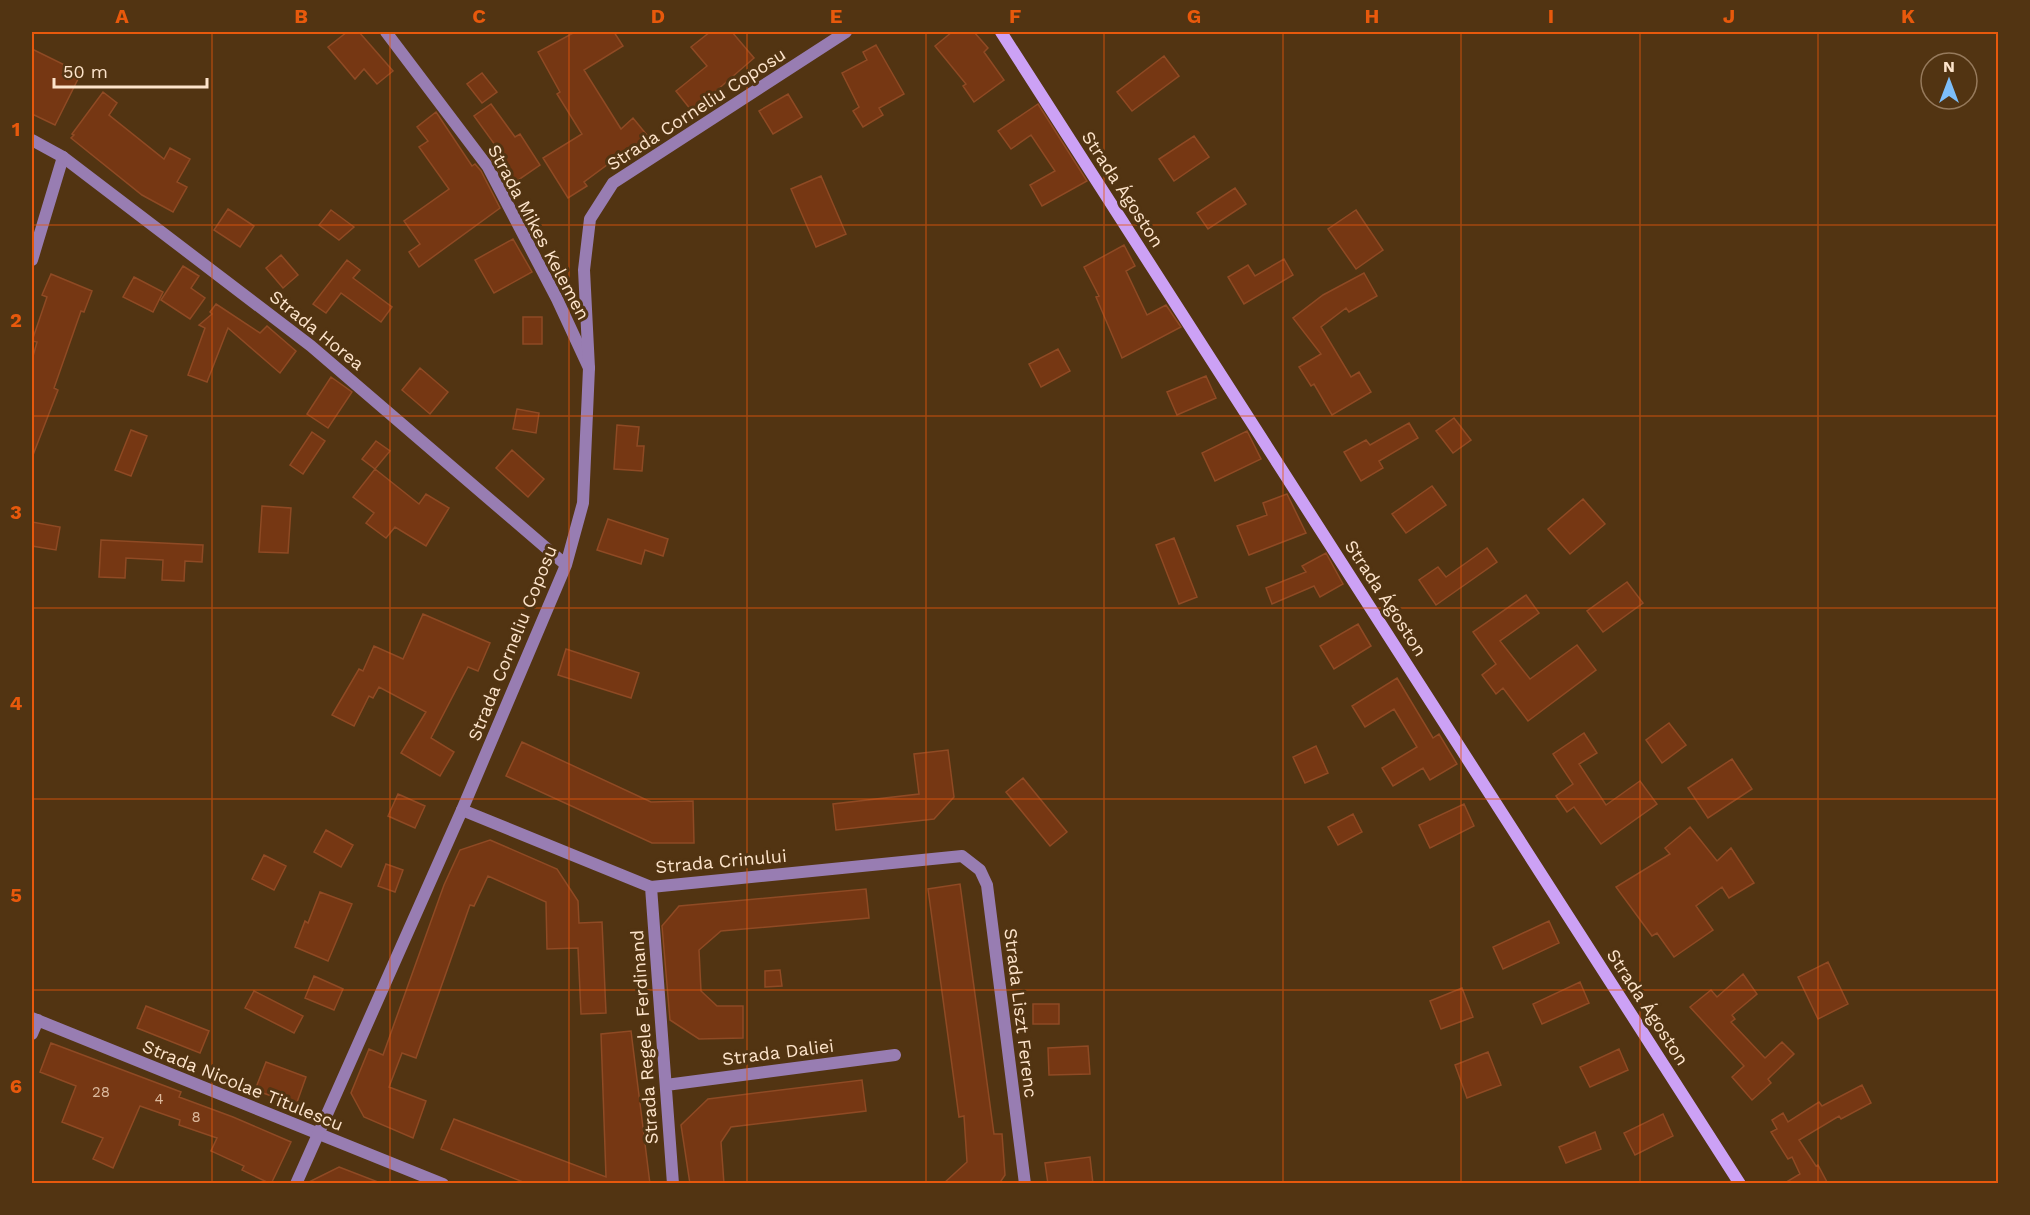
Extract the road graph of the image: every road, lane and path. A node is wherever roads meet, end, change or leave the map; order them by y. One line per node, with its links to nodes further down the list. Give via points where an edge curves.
1 (386, 32): 7 (street, Strada Mikes Kelemen, via 488,167)
2 (846, 32): 7 (street, Strada Corneliu Coposu, via 613,183 590,219 584,270)
3 (1001, 32): 21 (main road, Strada Ágoston)
4 (32, 140): 5 (street, Strada Horea)
5 (63, 157): 6 (street); 8 (street, Strada Horea, via 311,346)
6 (32, 260)
7 (589, 368): 8 (street, Strada Corneliu Coposu, via 583,503)
8 (566, 565): 9 (street, Strada Corneliu Coposu)
9 (462, 810): 11 (street, Strada Crinului); 16 (street, Strada Corneliu Coposu)
10 (962, 856): 11 (street, Strada Crinului); 20 (street, Strada Liszt Ferenc, via 980,870 987,885)
11 (651, 887): 15 (street, Strada Regele Ferdinand)
12 (35, 1019): 13 (street); 16 (street, Strada Nicolae Titulescu)
13 (32, 1034)
14 (895, 1055): 15 (street, Strada Daliei)
15 (666, 1085): 19 (street, Strada Regele Ferdinand)
16 (315, 1135): 17 (street, Strada Corneliu Coposu); 18 (street, Strada Nicolae Titulescu)
17 (296, 1184)
18 (443, 1184)
19 (673, 1184)
20 (1025, 1184)
21 (1740, 1184)

